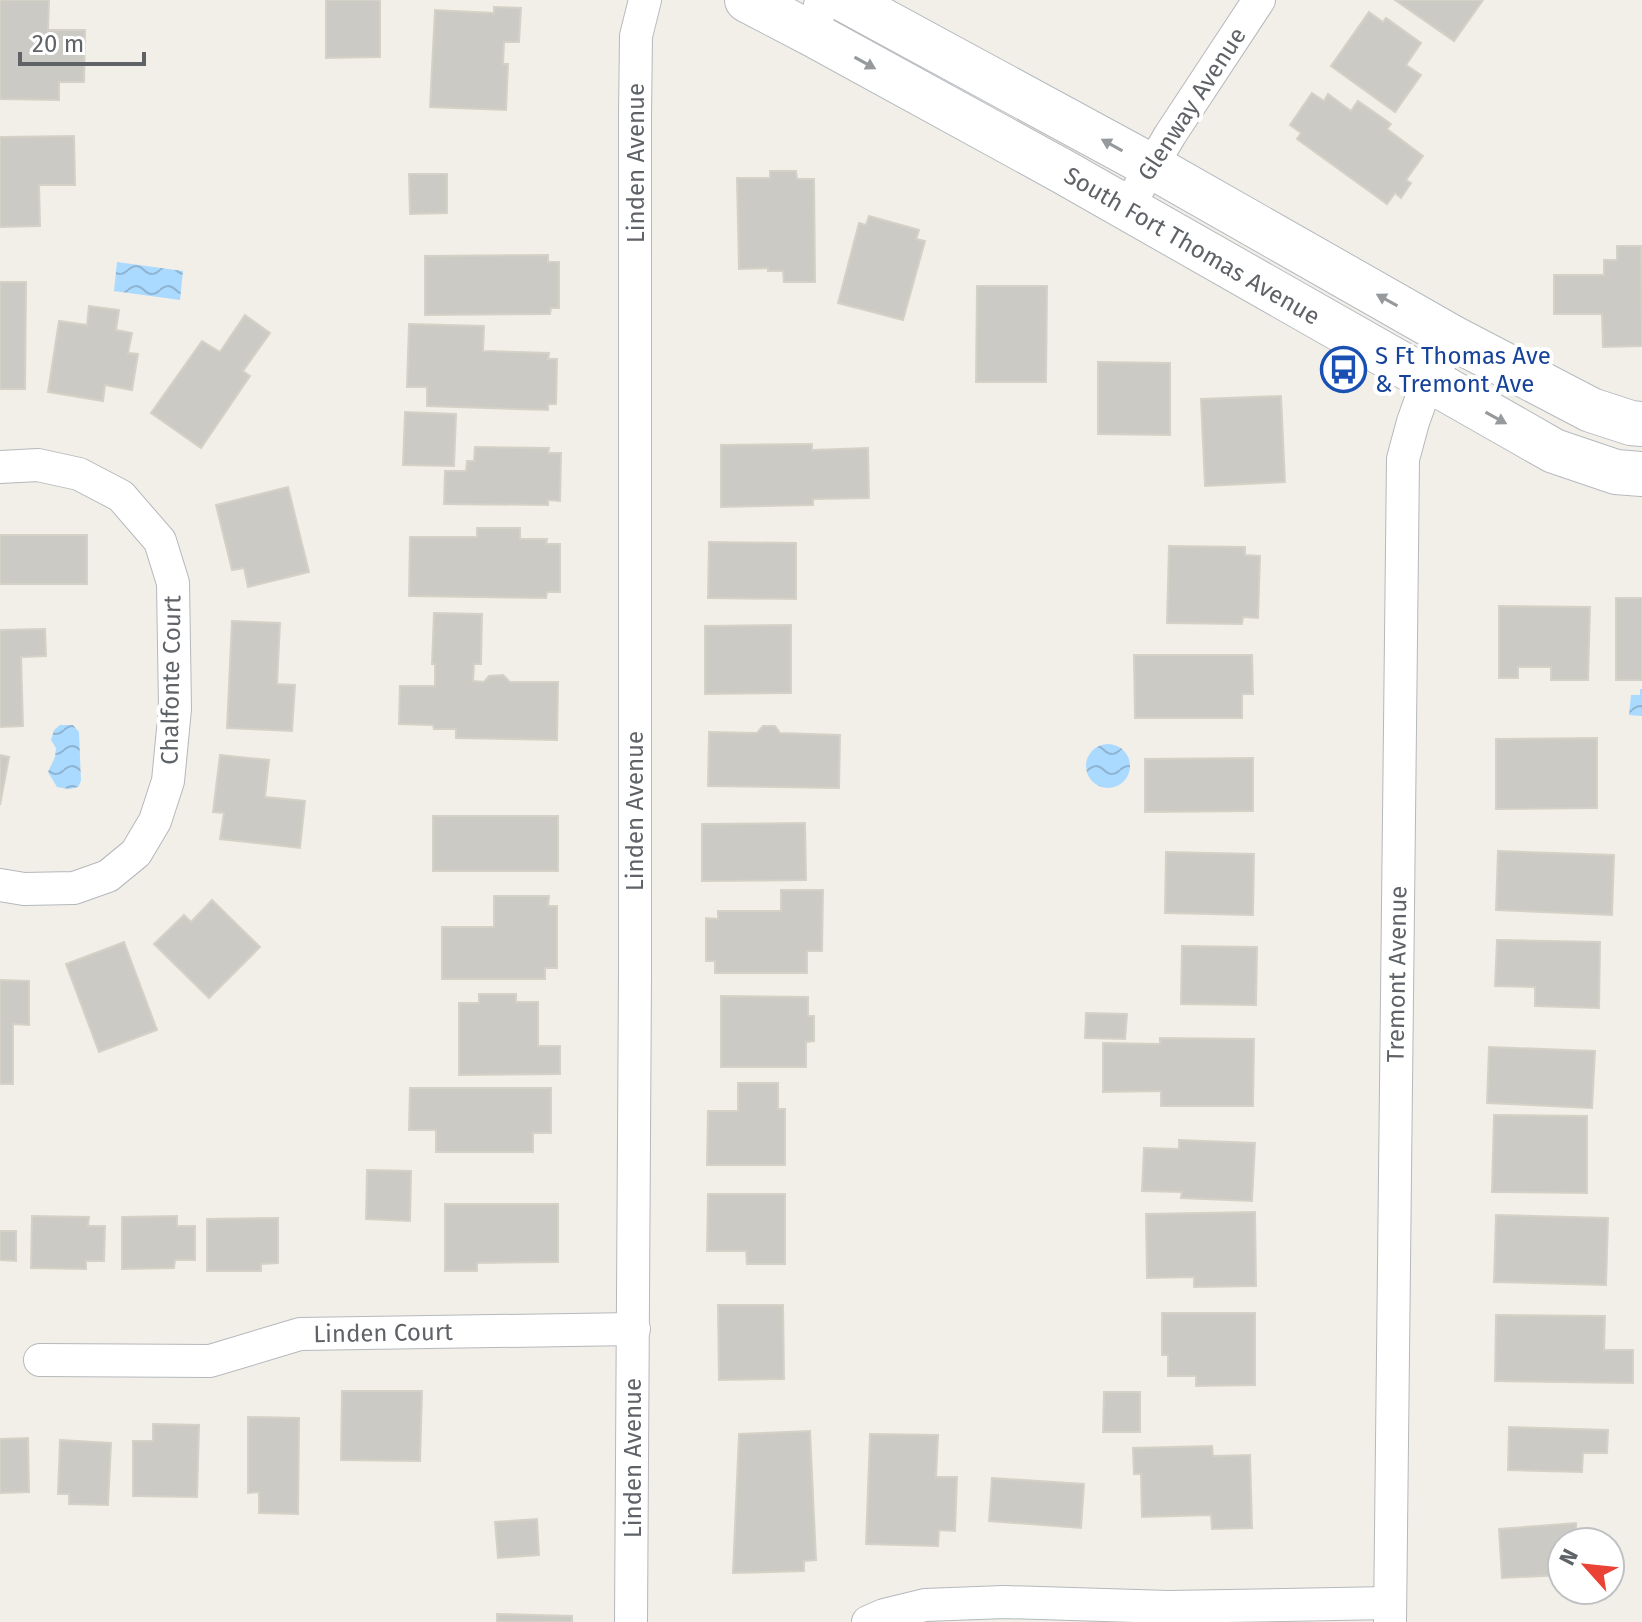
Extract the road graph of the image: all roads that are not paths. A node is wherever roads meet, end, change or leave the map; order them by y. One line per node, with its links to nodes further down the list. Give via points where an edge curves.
1 (645, 0): 14 (street, Linden Avenue, via 636,36 635,116)
2 (747, 0): 5 (main road, South Fort Thomas Avenue)
3 (845, 0): 6 (main road, South Fort Thomas Avenue, one-way to 3)
4 (1259, 0): 6 (street, Glenway Avenue)
5 (818, 17): 7 (main road, South Fort Thomas Avenue, one-way to 7)
6 (1151, 166): 7 (street, Glenway Avenue); 8 (main road, South Fort Thomas Avenue, one-way to 6)
7 (1127, 208): 9 (main road, South Fort Thomas Avenue)
8 (1455, 339): 9 (street, Tremont Avenue); 10 (main road, South Fort Thomas Avenue, via 1591,410)
9 (1428, 380): 12 (main road, South Fort Thomas Avenue, one-way to 12, via 1554,451 1616,472); 16 (street, Tremont Avenue, via 1403,459)
10 (1642, 424)
11 (0, 467): 13 (street, Chalfonte Court, via 38,465 79,474 121,496 160,541 173,583 175,709 168,781 155,821 136,853 108,876 74,888)
12 (1642, 474)
13 (0, 885)
14 (634, 1329): 15 (street, Linden Court, via 300,1334 210,1361); 17 (street, Linden Avenue)
15 (40, 1360)
16 (1390, 1612): 18 (street, via 1004,1602 925,1605)
17 (631, 1622)
18 (868, 1622)

